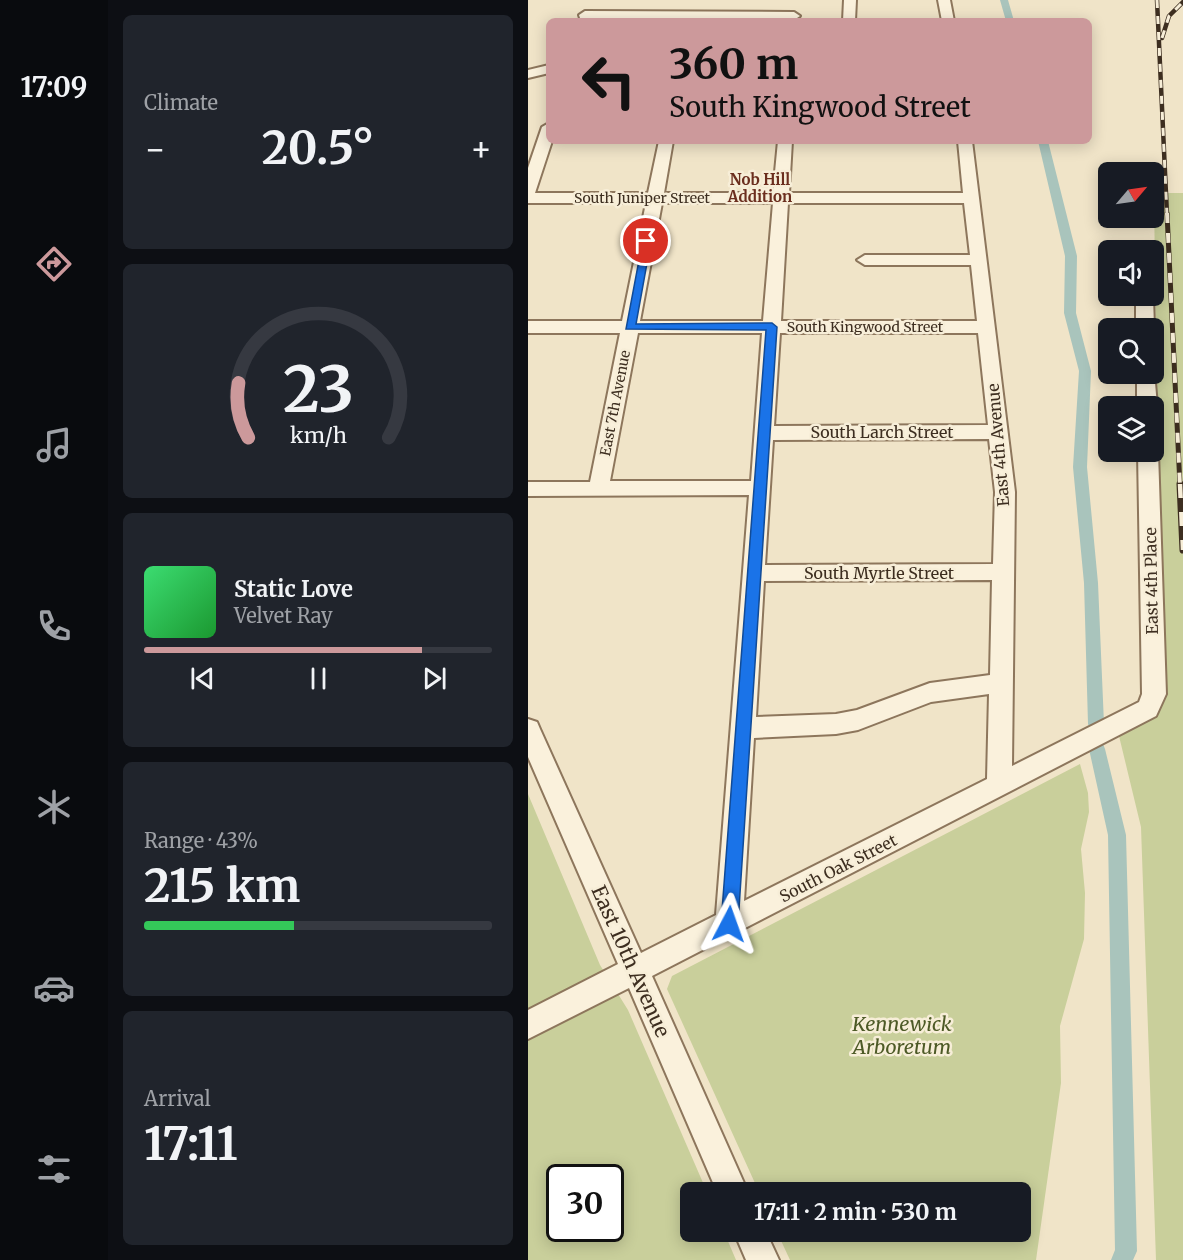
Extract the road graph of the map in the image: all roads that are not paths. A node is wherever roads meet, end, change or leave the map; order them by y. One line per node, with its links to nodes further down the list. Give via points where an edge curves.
1 (590, 0): 7 (street)
2 (711, 0): 6 (street)
3 (795, 0): 8 (street)
4 (850, 0): 9 (street)
5 (944, 0): 10 (street)
6 (708, 16): 7 (street); 8 (street)
7 (585, 18)
8 (793, 18)
9 (849, 18)
10 (947, 18)
11 (546, 70): 12 (street)
12 (528, 74)
13 (546, 132): 15 (street)
14 (546, 137): 19 (street)
15 (528, 140)
16 (665, 144): 21 (street, East 7th Avenue)
17 (785, 144): 22 (street)
18 (965, 144): 23 (street, East 4th Avenue)
19 (528, 192)
20 (528, 198): 21 (street, South Juniper Street)
21 (655, 198): 22 (street, South Juniper Street); 27 (street, East 7th Avenue)
22 (781, 198): 23 (street, South Juniper Street); 28 (street)
23 (971, 198): 25 (street, East 4th Avenue)
24 (866, 260): 25 (street)
25 (978, 260): 29 (street, East 4th Avenue)
26 (528, 327): 27 (street, South Kingwood Street)
27 (630, 327): 28 (street, South Kingwood Street); 33 (street, East 7th Avenue)
28 (772, 327): 29 (street, South Kingwood Street); 30 (street)
29 (986, 327): 31 (street, East 4th Avenue)
30 (765, 432): 31 (street, South Larch Street); 34 (street)
31 (999, 432): 36 (street, East 4th Avenue, via 1005,492)
32 (1148, 462): 39 (street, East 4th Place, via 1154,694)
33 (599, 488): 34 (street); 35 (street)
34 (760, 488): 37 (street)
35 (528, 489)
36 (1003, 572): 37 (street, South Myrtle Street); 38 (street, East 4th Avenue)
37 (754, 573): 40 (street)
38 (1001, 683): 40 (street, via 930,693 858,720 836,724); 42 (street, East 4th Avenue)
39 (1148, 709): 42 (street, South Oak Street)
40 (743, 728): 43 (street)
41 (528, 729): 44 (street, East 10th Avenue)
42 (999, 786): 43 (street, South Oak Street)
43 (729, 924): 44 (street, South Oak Street)
44 (636, 971): 45 (street, South Oak Street); 46 (street, East 10th Avenue)
45 (528, 1025)
46 (729, 1182)
47 (755, 1242): 48 (street)
48 (763, 1260)

